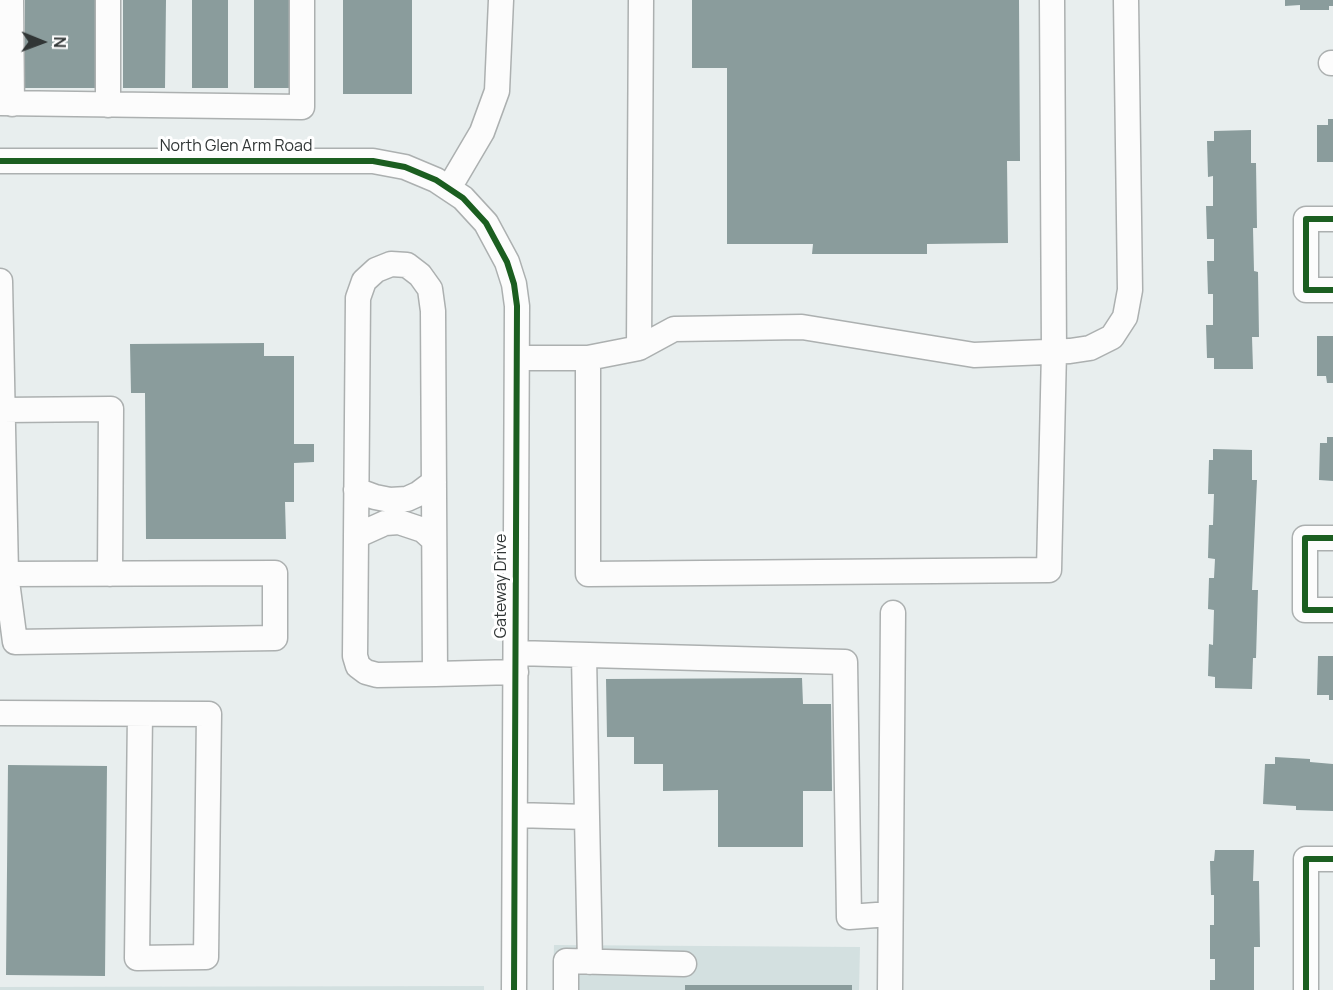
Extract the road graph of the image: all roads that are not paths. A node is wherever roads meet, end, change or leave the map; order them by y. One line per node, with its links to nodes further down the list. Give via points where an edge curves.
1 (12, 0): 8 (street)
2 (108, 0): 9 (street)
3 (302, 0): 9 (street, via 302,107)
4 (501, 0): 11 (street, via 497,91)
5 (642, 0): 15 (street)
6 (1052, 0): 16 (street)
7 (1126, 0): 16 (street, via 1130,290 1125,317 1112,337 1090,348)
8 (6, 103): 9 (street)
9 (108, 105)
10 (0, 161): 11 (street, North Glen Arm Road, via 373,161 426,175)
11 (456, 193): 17 (street, Gateway Drive, via 486,223 507,262 517,306)
12 (1333, 219): 14 (street, via 1306,219 1306,290)
13 (0, 281): 19 (street)
14 (1333, 290)
15 (639, 348): 16 (street, via 674,329 802,327 974,355); 18 (street)
16 (1054, 351): 18 (street, via 1048,570 588,574)
17 (517, 357): 18 (street); 30 (street, Gateway Drive)
18 (588, 357)
19 (3, 410): 25 (street); 26 (street, via 111,409)
20 (434, 482): 21 (street, via 407,499 390,500); 21 (street, via 430,289 406,265 391,264 364,281 358,298); 24 (street)
21 (356, 490): 22 (street)
22 (356, 536): 24 (street, via 385,523 399,522 423,530); 31 (street, via 358,666 377,675)
23 (1333, 538): 27 (street, via 1305,538 1305,610)
24 (434, 540): 31 (street)
25 (3, 574): 26 (street); 26 (street, via 15,642 274,638 275,573)
26 (110, 574)
27 (1333, 610)
28 (894, 613): 37 (street)
29 (584, 655): 30 (street); 35 (street); 37 (street, via 845,662 849,917)
30 (516, 663): 31 (street); 34 (street, Gateway Drive)
31 (435, 674)
32 (0, 713): 33 (street)
33 (140, 714): 33 (street, via 209,714 206,957 137,958)
34 (515, 815): 35 (street); 40 (street, Gateway Drive)
35 (587, 817): 38 (street)
36 (1333, 859): 43 (street, via 1306,859)
37 (890, 915): 42 (street)
38 (590, 962): 39 (street); 41 (street, via 566,961)
39 (684, 964)
40 (514, 990)
41 (566, 990)
42 (890, 990)
43 (1306, 990)

